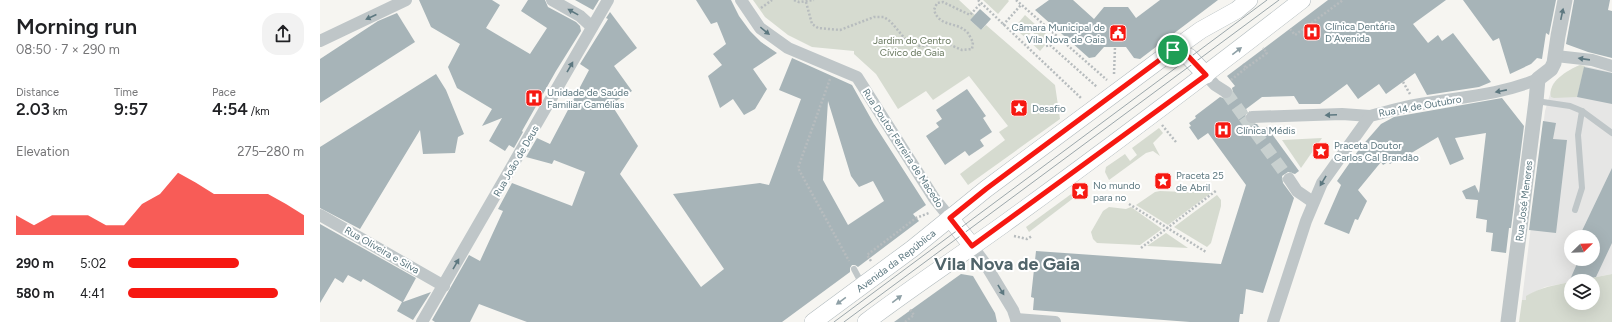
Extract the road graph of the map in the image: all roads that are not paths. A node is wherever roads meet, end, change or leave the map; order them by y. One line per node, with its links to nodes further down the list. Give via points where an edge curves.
1 (406, 0): 9 (street, one-way to 9)
2 (552, 0): 8 (street, one-way to 2, via 580,16)
3 (608, 0): 8 (street, Rua João de Deus)
4 (741, 0): 25 (street, Rua Doutor Ferreira de Macedo, one-way to 25, via 760,28 788,48 857,77 934,198)
5 (1250, 0): 10 (main road, Avenida da República)
6 (1302, 0): 13 (main road, one-way to 6)
7 (1565, 0): 11 (street, one-way to 7)
8 (592, 27): 28 (street, Rua João de Deus, one-way to 8)
9 (320, 41)
10 (1173, 50): 13 (main road, via 1189,57); 25 (main road, Avenida da República)
11 (1556, 56): 12 (street, one-way to 11, via 1592,60); 14 (street, Rua 14 de Outubro, via 1551,69)
12 (1612, 66)
13 (1206, 75): 15 (street); 26 (main road)
14 (1538, 79): 16 (street, Rua José Meneres); 18 (street, Rua 14 de Outubro, one-way to 18, via 1510,90 1416,105)
15 (1226, 92)
16 (1536, 101): 17 (lane, via 1570,106); 36 (street, Rua José Meneres)
17 (1582, 111): 20 (lane); 23 (lane, via 1578,135 1582,188)
18 (1370, 116): 19 (street, one-way to 19, via 1342,114); 22 (street, Rua 14 de Outubro, one-way to 22, via 1322,183)
19 (1252, 117)
20 (1612, 133)
21 (1289, 179): 22 (street, via 1297,192)
22 (1313, 202): 35 (street, Rua 14 de Outubro)
23 (1575, 210)
24 (320, 215): 28 (street, Rua Oliveira e Silva)
25 (950, 218): 26 (main road); 29 (main road, Avenida da República)
26 (972, 246): 30 (street, one-way to 30); 33 (main road, one-way to 26)
27 (854, 269): 29 (lane)
28 (444, 286): 31 (street, Rua João de Deus)
29 (863, 286): 32 (main road, Avenida da República, one-way to 32)
30 (1017, 320): 34 (street)
31 (422, 322)
32 (813, 322)
33 (866, 322)
34 (1055, 322)
35 (1273, 322)
36 (1508, 322)

